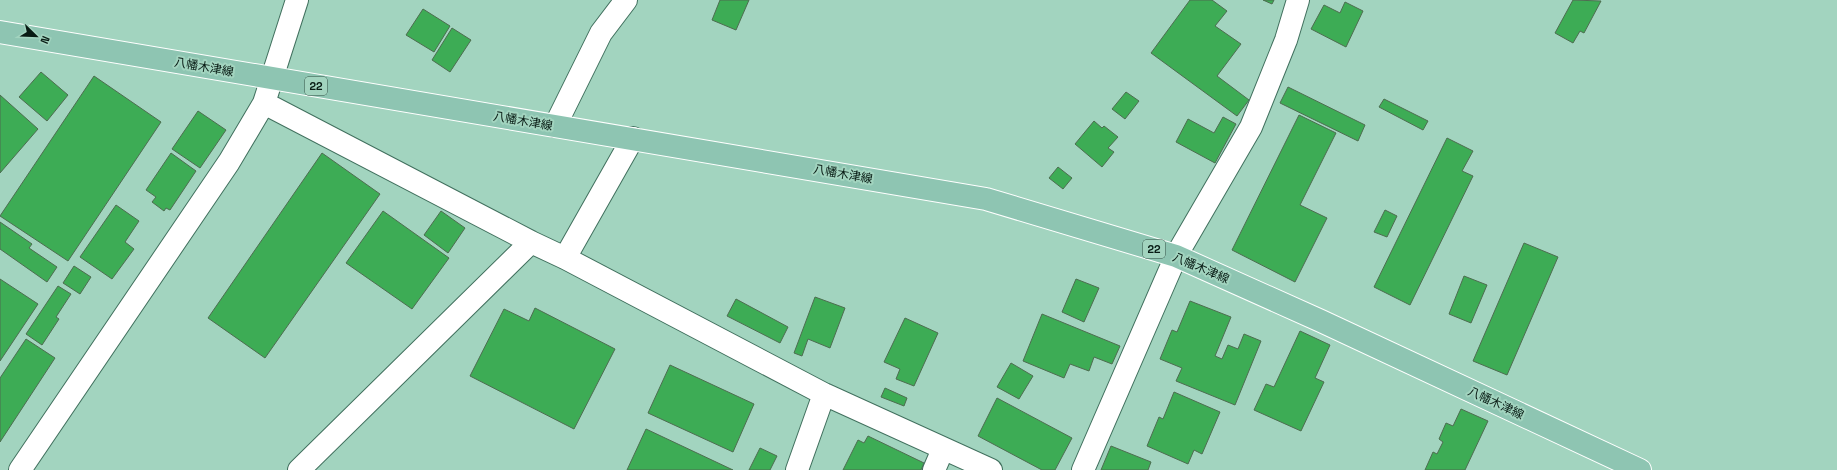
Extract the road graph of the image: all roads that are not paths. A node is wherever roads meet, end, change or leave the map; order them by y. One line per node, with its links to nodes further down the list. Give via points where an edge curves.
1 (296, 0): 5 (street)
2 (626, 0): 7 (street, via 601,33)
3 (1298, 0): 10 (street, via 1286,40 1251,127)
4 (0, 32): 5 (main road, 八幡木津線 / 22)
5 (271, 79): 6 (street); 7 (main road, 八幡木津線 / 22)
6 (264, 103): 9 (street); 14 (street, via 229,162)
7 (555, 126): 8 (main road, 八幡木津線 / 22)
8 (633, 138): 10 (main road, 八幡木津線 / 22, via 986,198); 11 (street)
9 (531, 242): 11 (street); 15 (street)
10 (1176, 256): 19 (street); 20 (main road, 八幡木津線 / 22)
11 (565, 258): 12 (street)
12 (824, 394): 13 (street); 16 (street)
13 (943, 449): 17 (street); 18 (street)
14 (20, 470)
15 (300, 470)
16 (797, 470)
17 (934, 470)
18 (991, 470)
19 (1083, 470)
20 (1640, 470)

